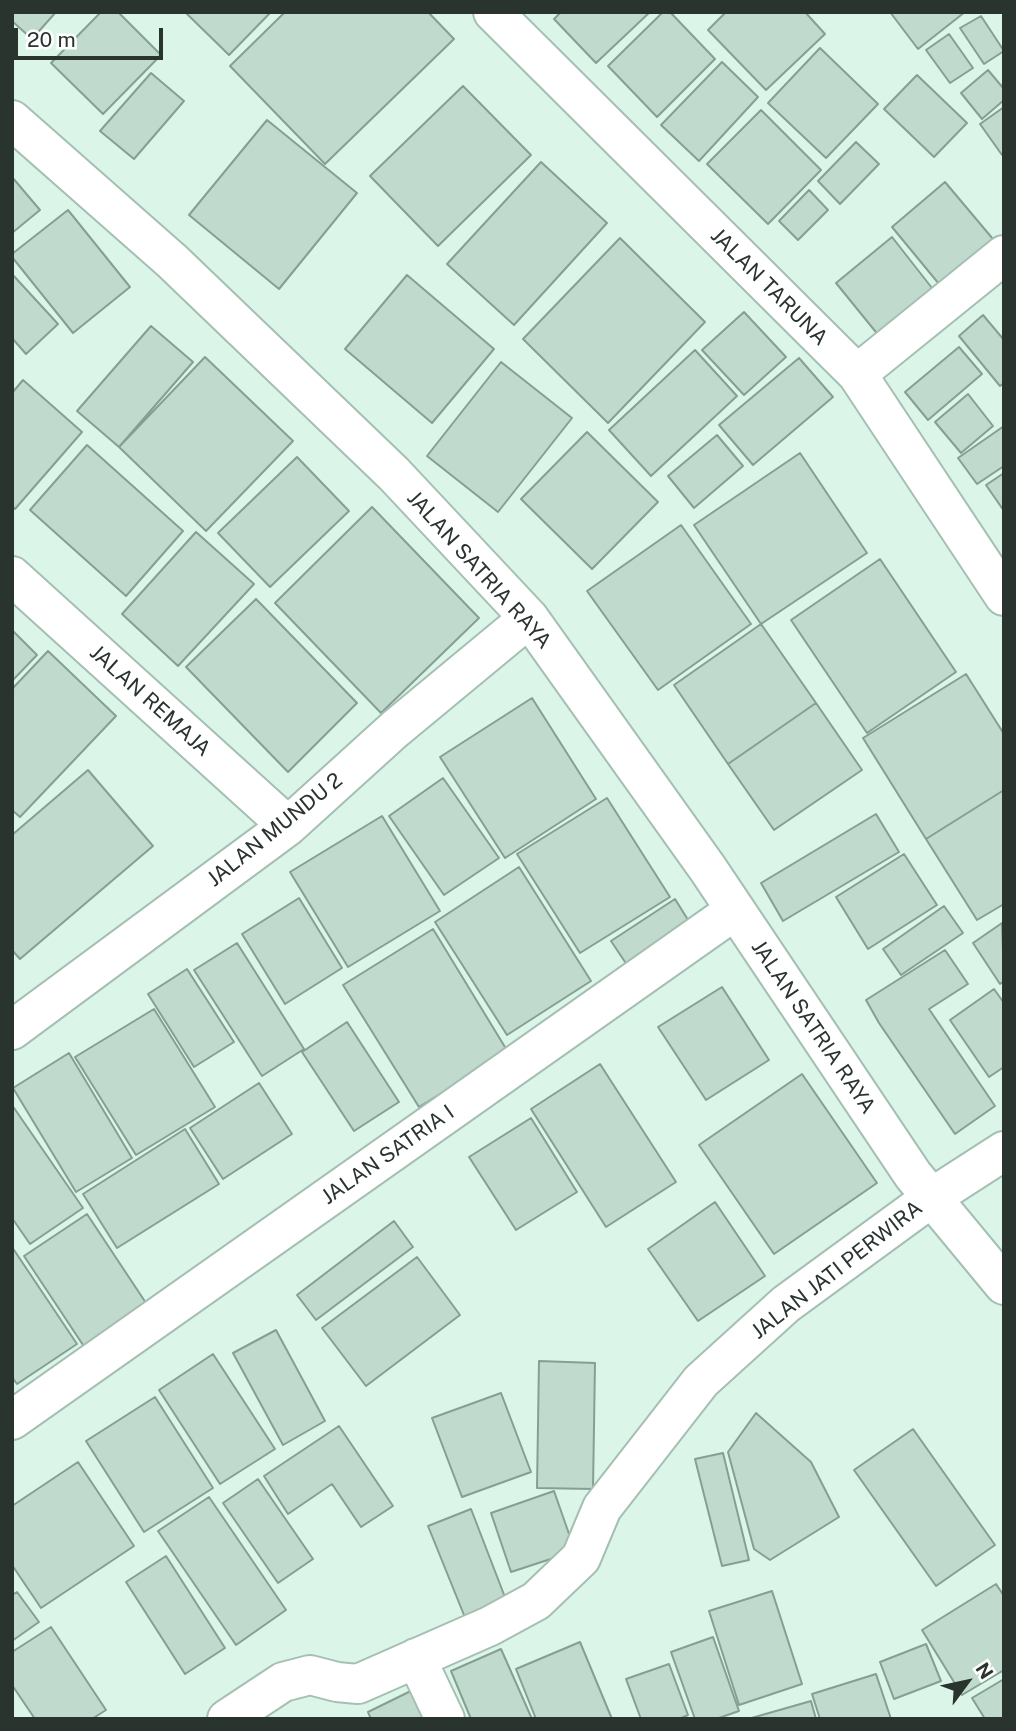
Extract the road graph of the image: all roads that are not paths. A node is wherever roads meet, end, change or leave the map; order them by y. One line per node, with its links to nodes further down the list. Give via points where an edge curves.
1 (493, 12): 4 (street, JALAN TARUNA)
2 (12, 120): 7 (street, JALAN SATRIA RAYA, via 172,261 384,464)
3 (1004, 255): 4 (street)
4 (857, 374): 6 (street, JALAN TARUNA)
5 (12, 576): 8 (street, JALAN REMAJA)
6 (1004, 596)
7 (529, 618): 8 (street, JALAN MUNDU 2, via 395,729); 9 (street, JALAN SATRIA RAYA)
8 (288, 826): 10 (street, JALAN MUNDU 2)
9 (734, 911): 12 (street, JALAN SATRIA RAYA); 14 (street, JALAN SATRIA I)
10 (12, 1030)
11 (1004, 1151): 12 (street, JALAN JATI PERWIRA)
12 (931, 1198): 13 (street, JALAN SATRIA RAYA); 15 (street, JALAN JATI PERWIRA, via 786,1304 701,1381 603,1508 581,1558 536,1601)
13 (1004, 1285)
14 (27, 1410)
15 (416, 1658): 16 (street, JALAN JATI PERWIRA, via 358,1684 310,1675 283,1682); 17 (street)
16 (227, 1719)
17 (445, 1719)

